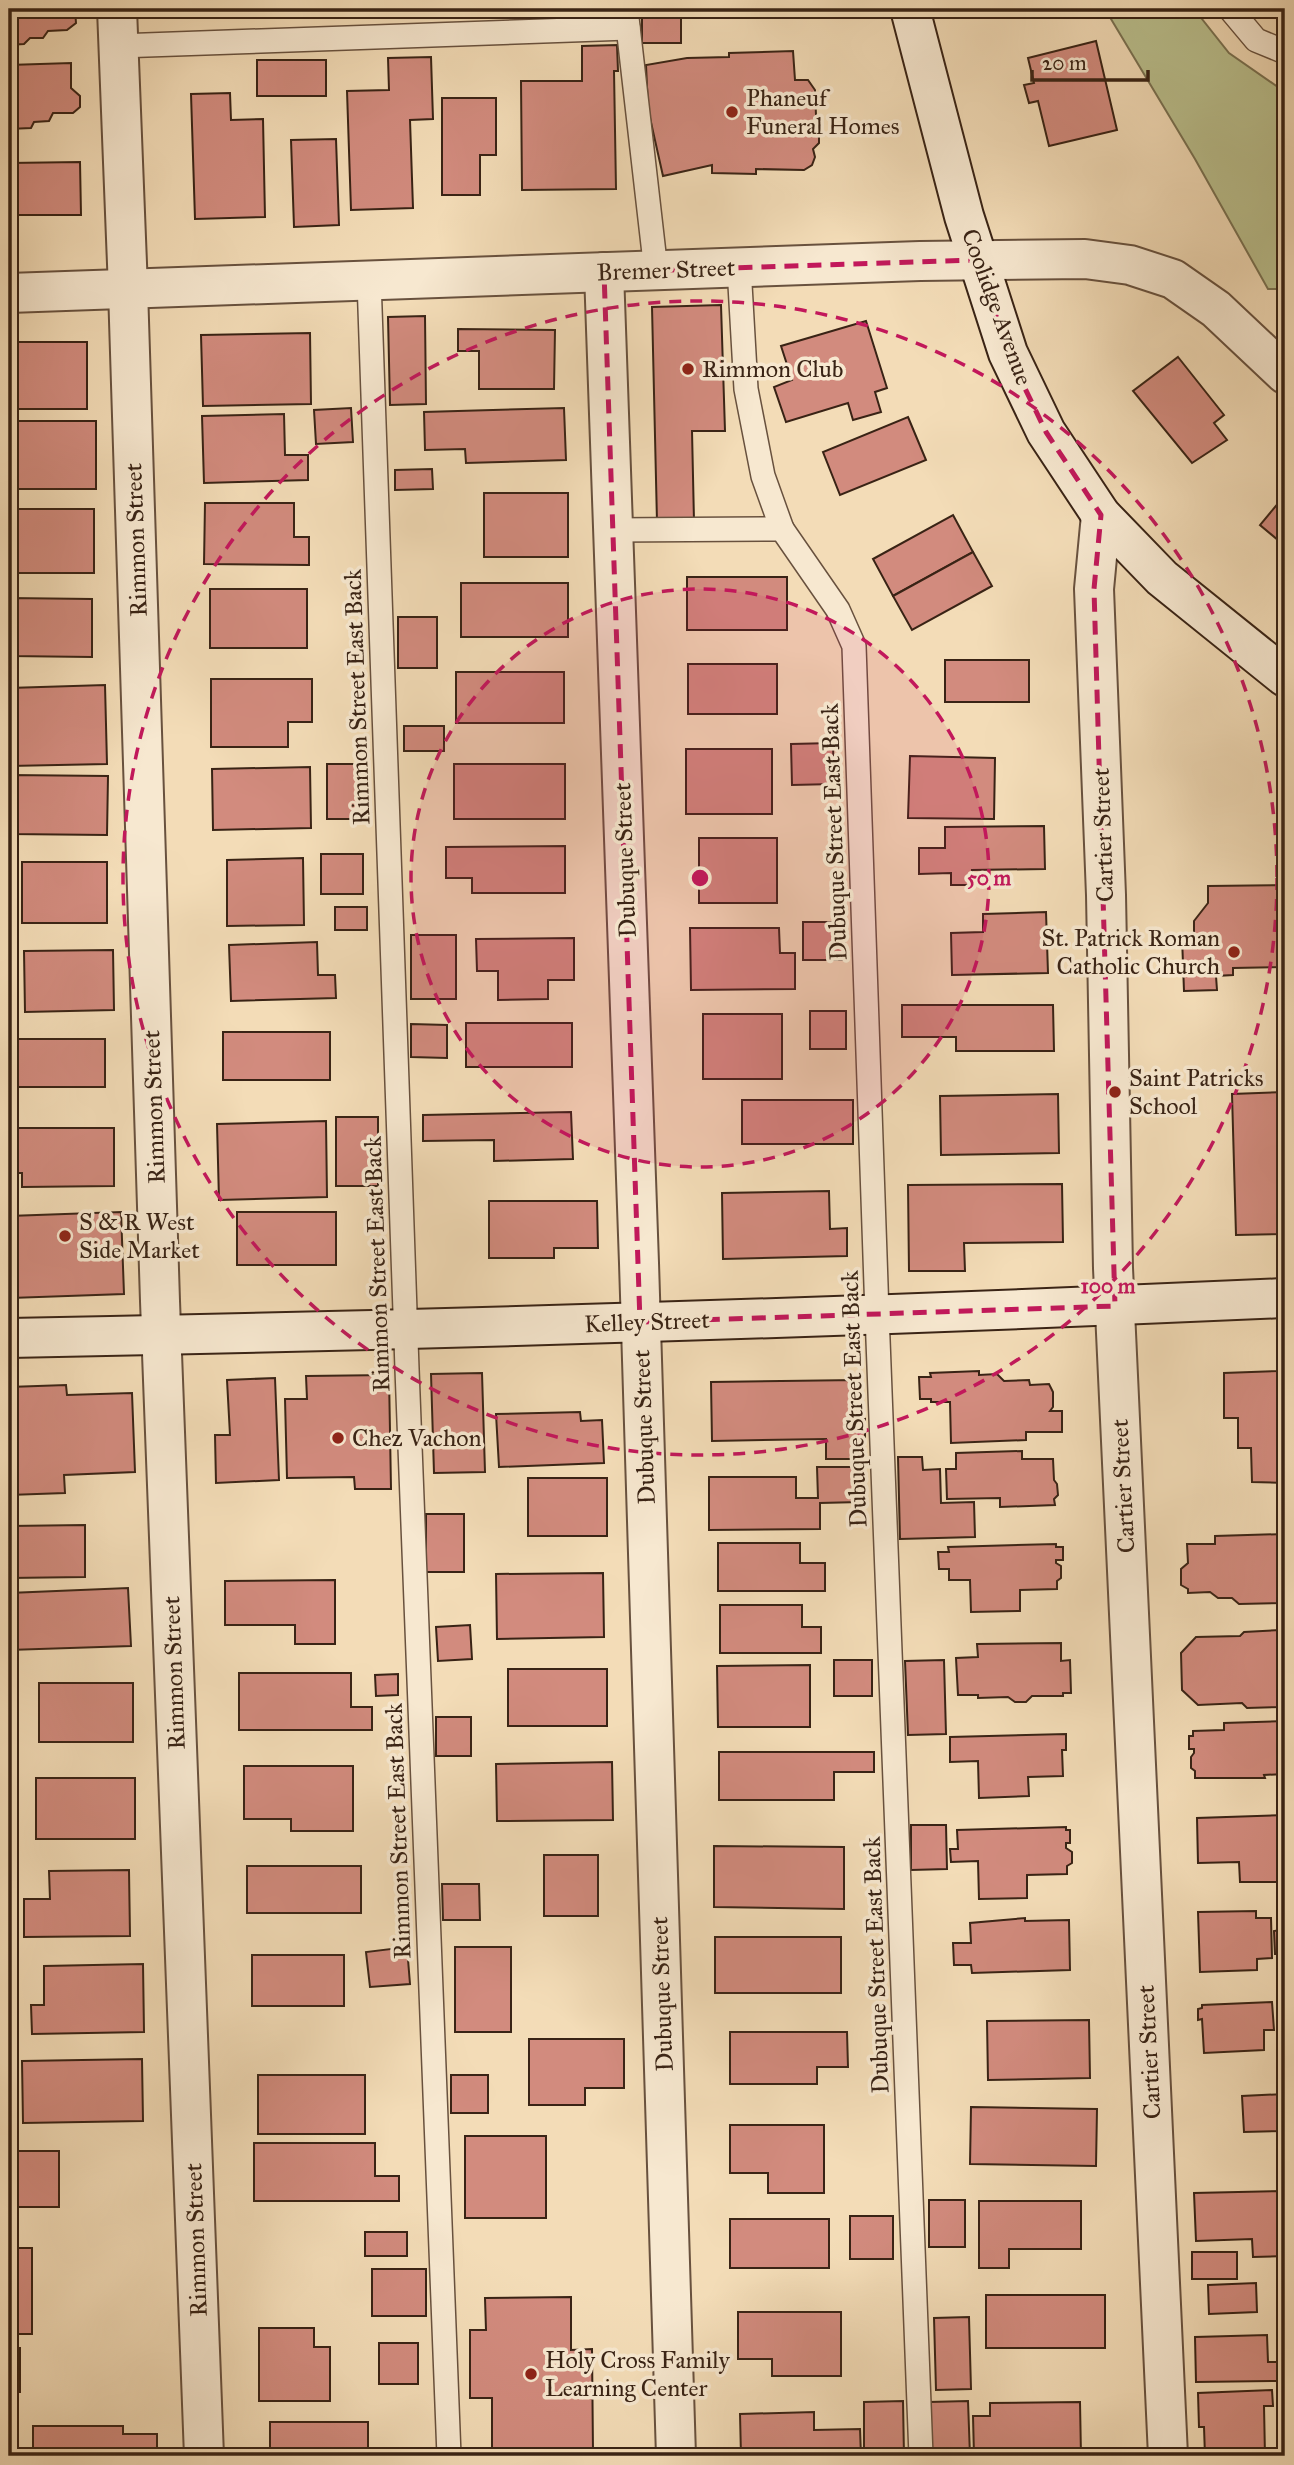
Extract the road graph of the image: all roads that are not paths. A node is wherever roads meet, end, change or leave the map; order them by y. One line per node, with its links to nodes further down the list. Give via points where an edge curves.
1 (910, 9): 6 (street, Coolidge Avenue)
2 (1230, 9): 5 (lane, via 1256,40)
3 (627, 18): 4 (lane); 8 (lane)
4 (118, 27): 11 (street, Rimmon Street)
5 (1285, 52)
6 (978, 260): 7 (street, Bremer Street); 13 (street, Bremer Street, via 1085,259 1130,265 1173,279 1216,309); 14 (street, Coolidge Avenue, via 1007,353 1046,432)
7 (739, 267): 8 (street, Bremer Street); 15 (lane, Dubuque Street East Back, via 746,389 763,476)
8 (656, 271): 9 (street, Bremer Street)
9 (604, 272): 10 (street, Bremer Street); 16 (street, Dubuque Street)
10 (369, 279): 11 (street, Bremer Street); 22 (lane, Rimmon Street East Back)
11 (128, 289): 12 (street, Bremer Street); 23 (street, Rimmon Street)
12 (9, 293)
13 (1285, 374)
14 (1101, 516): 17 (street, Coolidge Avenue, via 1162,578); 19 (street, Cartier Street, via 1094,589)
15 (782, 529): 16 (lane); 20 (lane, Dubuque Street East Back, via 838,610 854,646)
16 (613, 530): 21 (street, Dubuque Street)
17 (1285, 677)
18 (1285, 1298): 19 (street, Kelley Street)
19 (1115, 1306): 20 (street, Kelley Street); 29 (street, Cartier Street)
20 (877, 1314): 21 (street, Kelley Street); 28 (lane, Dubuque Street East Back)
21 (640, 1322): 22 (street, Kelley Street); 27 (street, Dubuque Street)
22 (405, 1328): 23 (street, Kelley Street); 26 (lane, Rimmon Street East Back)
23 (162, 1335): 24 (street, Kelley Street); 25 (street, Rimmon Street)
24 (9, 1338)
25 (204, 2456)
26 (449, 2456)
27 (676, 2456)
28 (921, 2456)
29 (1168, 2456)

